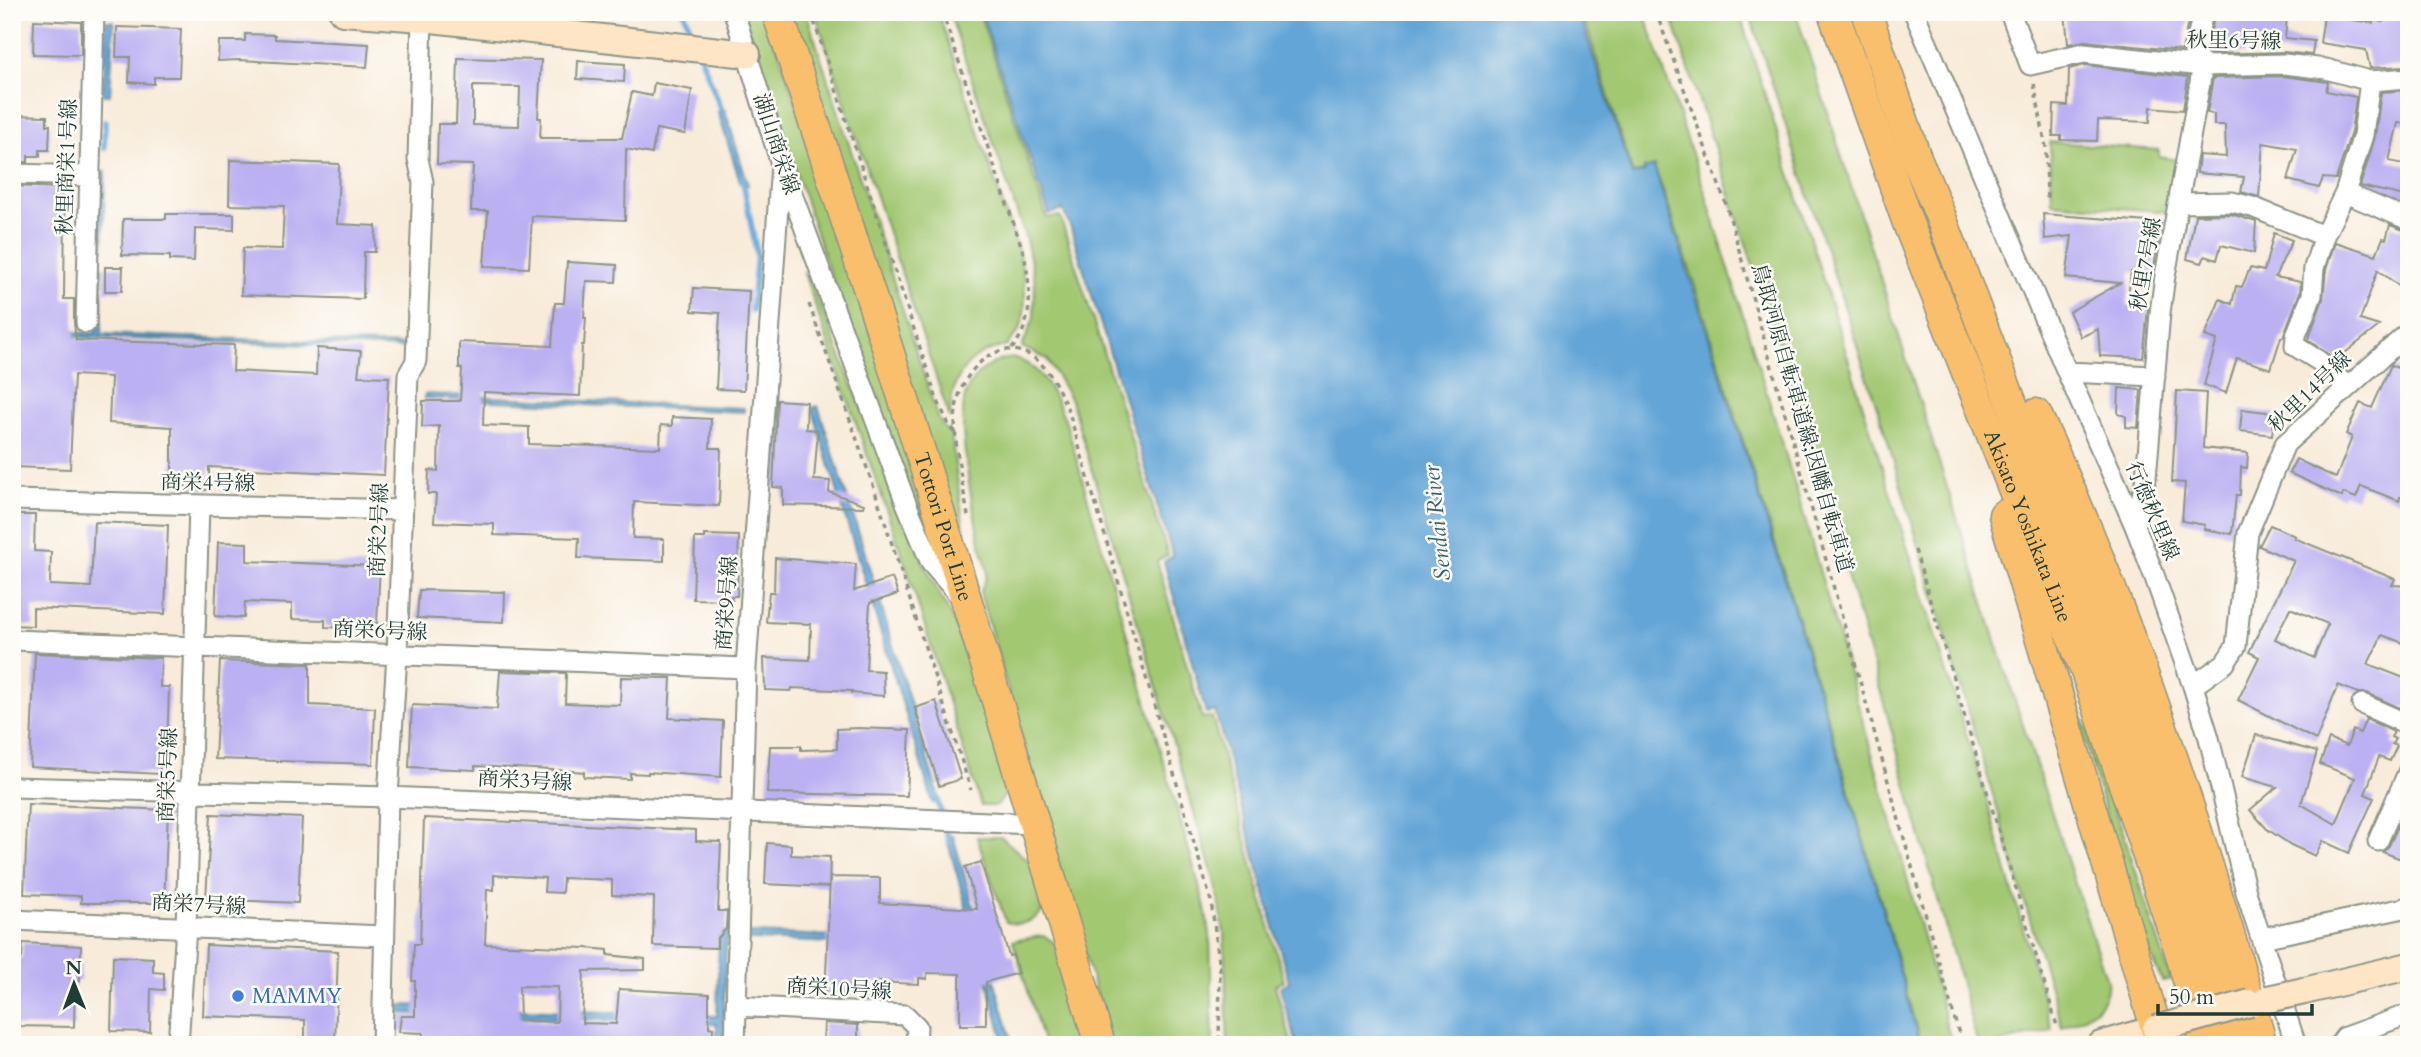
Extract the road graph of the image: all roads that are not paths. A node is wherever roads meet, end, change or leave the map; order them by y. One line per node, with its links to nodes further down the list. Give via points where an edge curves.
1 (94, 12): 17 (street, 秋里商栄1号線)
2 (343, 12): 10 (street)
3 (734, 12): 11 (street, 湖山商栄線)
4 (777, 12): 33 (main road, Tottori Port Line)
5 (1833, 12): 22 (main road, Akisato Yoshikata Line)
6 (1866, 12): 20 (main road, Akisato Yoshikata Line)
7 (1914, 12): 26 (street, 行徳秋里線)
8 (2011, 12): 12 (street, 秋里6号線, via 2030,65 2084,53)
9 (2203, 12): 12 (street, 秋里7号線, via 2194,53)
10 (422, 19): 11 (street); 31 (street, 商栄2号線, via 418,159 423,182 416,361 408,375)
11 (747, 54): 15 (street, 湖山商栄線)
12 (2202, 66): 14 (street, 秋里6号線, via 2284,64); 19 (street, 秋里7号線)
13 (2409, 78): 14 (street, 秋里6号線)
14 (2370, 81): 18 (street, via 2362,135)
15 (781, 164): 33 (street, 湖山商栄線, via 931,563); 37 (street, 商栄9号線)
16 (12, 174): 17 (street)
17 (90, 176): 24 (street, 秋里商栄1号線)
18 (2345, 193): 21 (street); 23 (street)
19 (2180, 202): 23 (street, via 2232,202); 27 (street, 秋里7号線, via 2162,301)
20 (1940, 215): 54 (main road, via 2038,418 2108,582); 66 (main road, Akisato Yoshikata Line, via 2141,743)
21 (2409, 220)
22 (1909, 226): 57 (main road, via 2026,583); 65 (main road, Akisato Yoshikata Line, via 2087,674)
23 (2324, 236): 28 (street, via 2295,346)
24 (86, 323)
25 (2407, 336): 28 (street, 秋里14号線)
26 (2067, 372): 27 (street); 32 (street, 行徳秋里線)
27 (2155, 376): 32 (street, 秋里7号線, via 2146,478)
28 (2347, 386): 38 (street, 秋里14号線, via 2285,444 2248,533 2236,646 2225,663)
29 (12, 500): 30 (street, 商栄4号線)
30 (199, 506): 31 (street, 商栄4号線); 35 (street, 商栄5号線)
31 (402, 510): 36 (street, 商栄2号線)
32 (2135, 526): 38 (street, 行徳秋里線)
33 (967, 603): 46 (main road, Tottori Port Line)
34 (12, 640): 35 (street, 商栄6号線)
35 (195, 646): 36 (street, 商栄6号線); 43 (street, 商栄5号線)
36 (397, 654): 37 (street, 商栄6号線); 44 (street, 商栄2号線)
37 (746, 668): 45 (street, 商栄9号線)
38 (2193, 686): 52 (street, 行徳秋里線)
39 (2362, 704): 40 (street)
40 (2409, 725)
41 (2409, 770): 47 (street)
42 (12, 787): 43 (street, 商栄3号線)
43 (190, 792): 44 (street, 商栄3号線); 50 (street, 商栄5号線)
44 (388, 797): 45 (street, 商栄3号線); 51 (street, 商栄2号線)
45 (740, 813): 46 (street, 商栄3号線); 55 (street, 商栄9号線)
46 (1035, 824): 63 (main road, Tottori Port Line)
47 (2378, 841)
48 (2409, 907): 52 (street)
49 (12, 920): 50 (street, 商栄7号線)
50 (186, 927): 51 (street, 商栄7号線); 59 (street, 商栄5号線)
51 (383, 936): 60 (street, 商栄2号線)
52 (2262, 938): 68 (street, 行徳秋里線)
53 (2409, 966): 54 (street, bridge)
54 (2259, 1001): 57 (street, bridge); 67 (main road)
55 (736, 1006): 61 (street, 商栄9号線); 62 (street, 商栄10号線, via 905,1015 917,1027)
56 (2409, 1014): 69 (street, via 2346,1037)
57 (2158, 1037): 58 (street)
58 (2129, 1041): 64 (street)
59 (178, 1045)
60 (382, 1045)
61 (735, 1045)
62 (916, 1045)
63 (1100, 1045)
64 (2101, 1045)
65 (2207, 1045)
66 (2236, 1045)
67 (2262, 1045)
68 (2296, 1045)
69 (2339, 1045)

